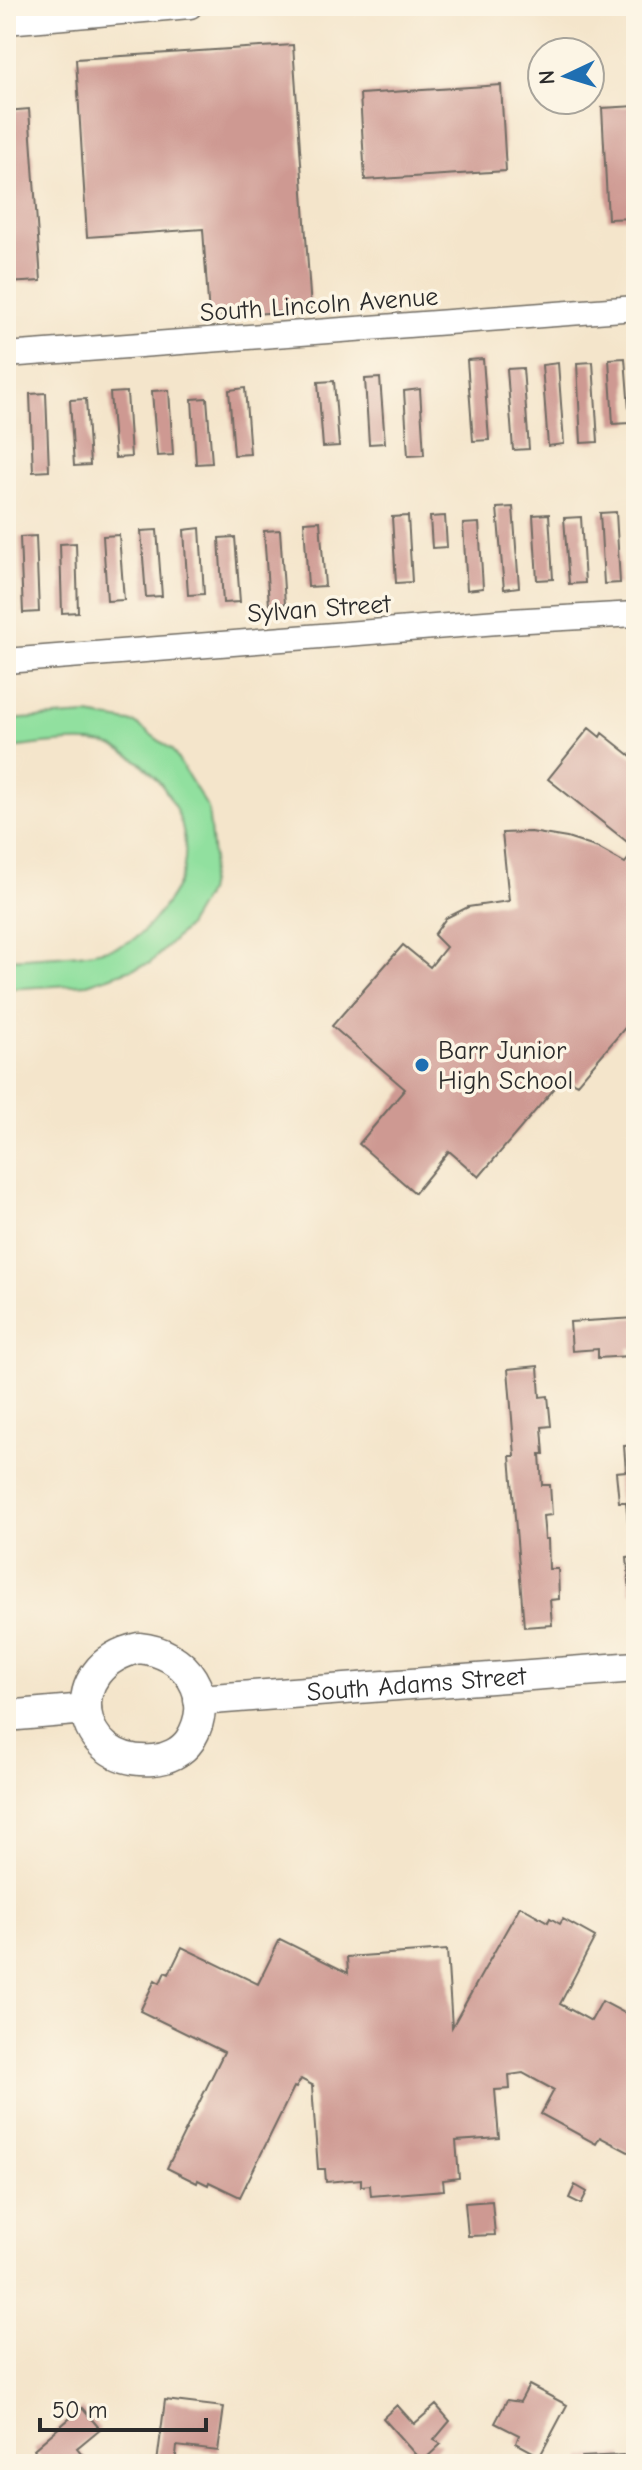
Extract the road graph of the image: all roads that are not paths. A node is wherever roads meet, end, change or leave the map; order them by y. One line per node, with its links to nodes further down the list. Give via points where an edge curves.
1 (190, 6): 2 (street)
2 (6, 22)
3 (636, 308): 4 (street, South Lincoln Avenue)
4 (6, 355)
5 (636, 614): 6 (street, Sylvan Street)
6 (6, 661)
7 (636, 1667): 8 (street, South Adams Street)
8 (199, 1700): 9 (street, via 195,1681 183,1665 165,1653 139,1648 115,1655 97,1670 88,1687); 9 (street, via 195,1732 186,1747 161,1760 121,1758 105,1748 95,1737)
9 (86, 1709): 10 (street)
10 (6, 1716)

